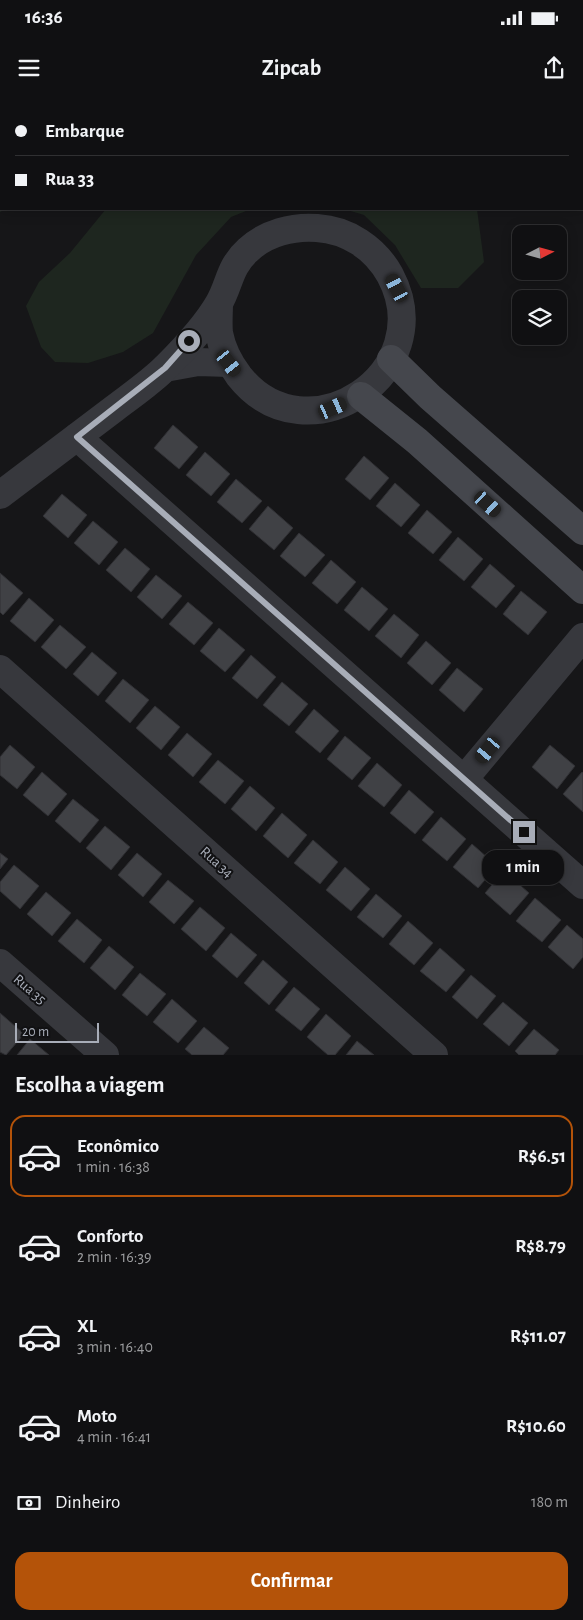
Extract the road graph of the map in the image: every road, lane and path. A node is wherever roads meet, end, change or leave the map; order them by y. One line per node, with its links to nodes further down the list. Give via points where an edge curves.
1 (219, 303): 2 (street, via 229,274 248,250 273,234 303,226 332,229 360,241 382,262 397,288 402,318 397,348); 3 (street, via 219,333); 4 (street)
2 (391, 359): 5 (street, via 383,375); 8 (street)
3 (229, 363): 4 (street, via 198,362); 5 (street, via 248,387 273,404 303,411 325,409)
4 (165, 368): 6 (street)
5 (360, 396): 9 (street, via 417,441)
6 (77, 437): 7 (street); 12 (street)
7 (0, 495)
8 (583, 531)
9 (583, 590)
10 (583, 637): 12 (street)
11 (0, 669): 16 (street, Rua 34)
12 (465, 778): 13 (street)
13 (583, 885)
14 (0, 963): 15 (street, Rua 35)
15 (104, 1055)
16 (434, 1055)

